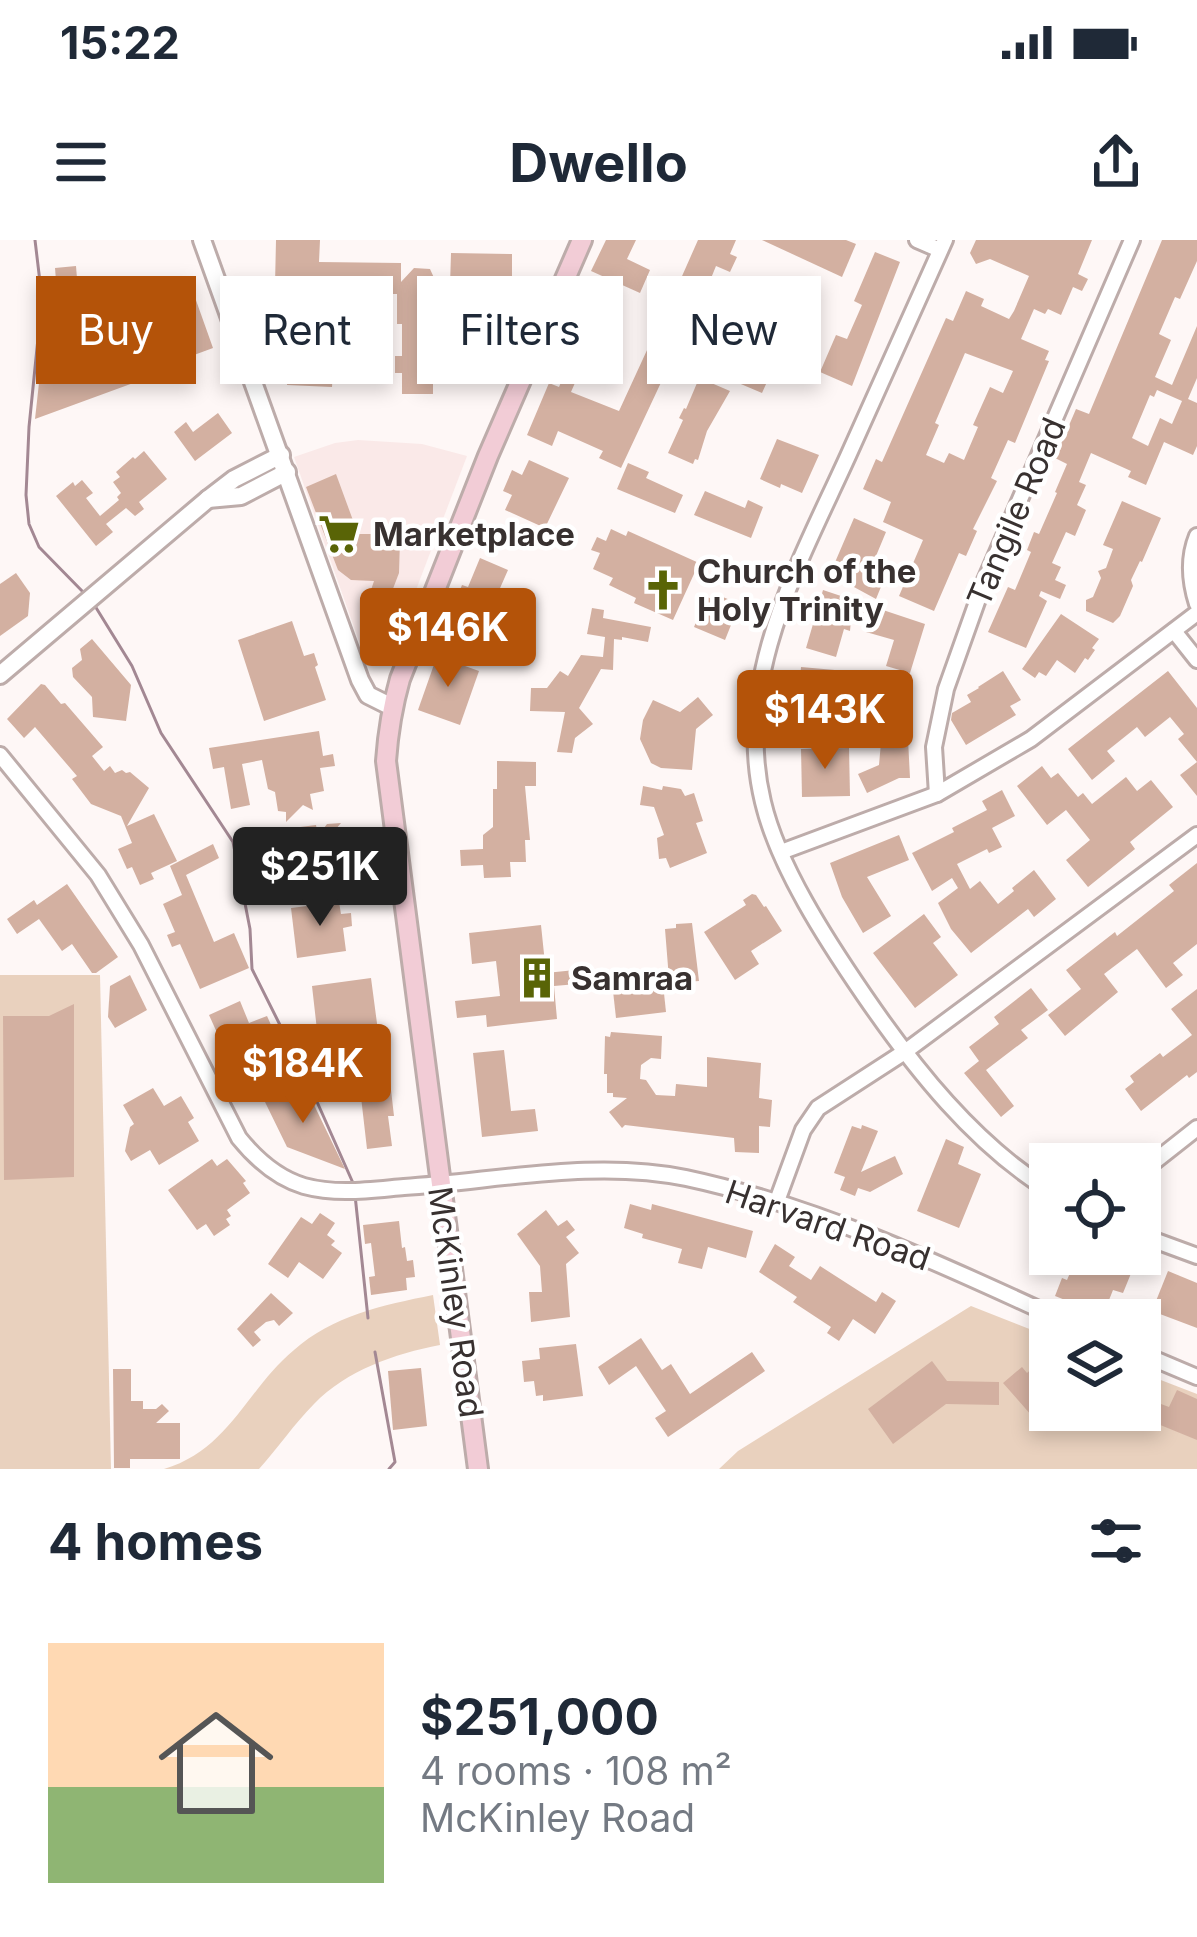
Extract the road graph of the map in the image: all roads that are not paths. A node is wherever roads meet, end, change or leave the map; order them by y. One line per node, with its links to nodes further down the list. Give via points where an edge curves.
1 (202, 240): 6 (street)
2 (582, 240): 13 (main road, McKinley Road)
3 (917, 240): 5 (street)
4 (1132, 240): 16 (street, Tangile Road, via 982,585 946,689 934,747)
5 (942, 245): 18 (street, via 766,650 756,748)
6 (284, 464): 11 (street); 12 (street, via 234,479)
7 (1197, 536): 8 (street)
8 (1197, 608): 9 (street)
9 (1174, 631): 10 (street); 16 (street, via 1031,739)
10 (1197, 660)
11 (357, 664): 13 (street, via 374,682); 14 (street, via 368,695)
12 (0, 675)
13 (400, 679): 14 (main road, McKinley Road)
14 (392, 707): 23 (main road, McKinley Road, via 386,761)
15 (0, 755): 23 (street, Harvard Road, via 98,875 252,1154 307,1187)
16 (937, 794): 18 (street)
17 (1197, 835): 19 (street)
18 (781, 852): 19 (street, via 824,937)
19 (906, 1052): 22 (street, via 960,1117); 24 (street, via 811,1116)
20 (1197, 1128): 21 (street)
21 (1161, 1156)
22 (1029, 1178)
23 (440, 1185): 24 (street, Harvard Road, via 629,1170); 30 (main road, McKinley Road)
24 (777, 1202): 27 (street, Harvard Road)
25 (1161, 1243): 26 (street)
26 (1197, 1256)
27 (1029, 1305)
28 (1161, 1362): 29 (street)
29 (1197, 1377)
30 (478, 1469)

